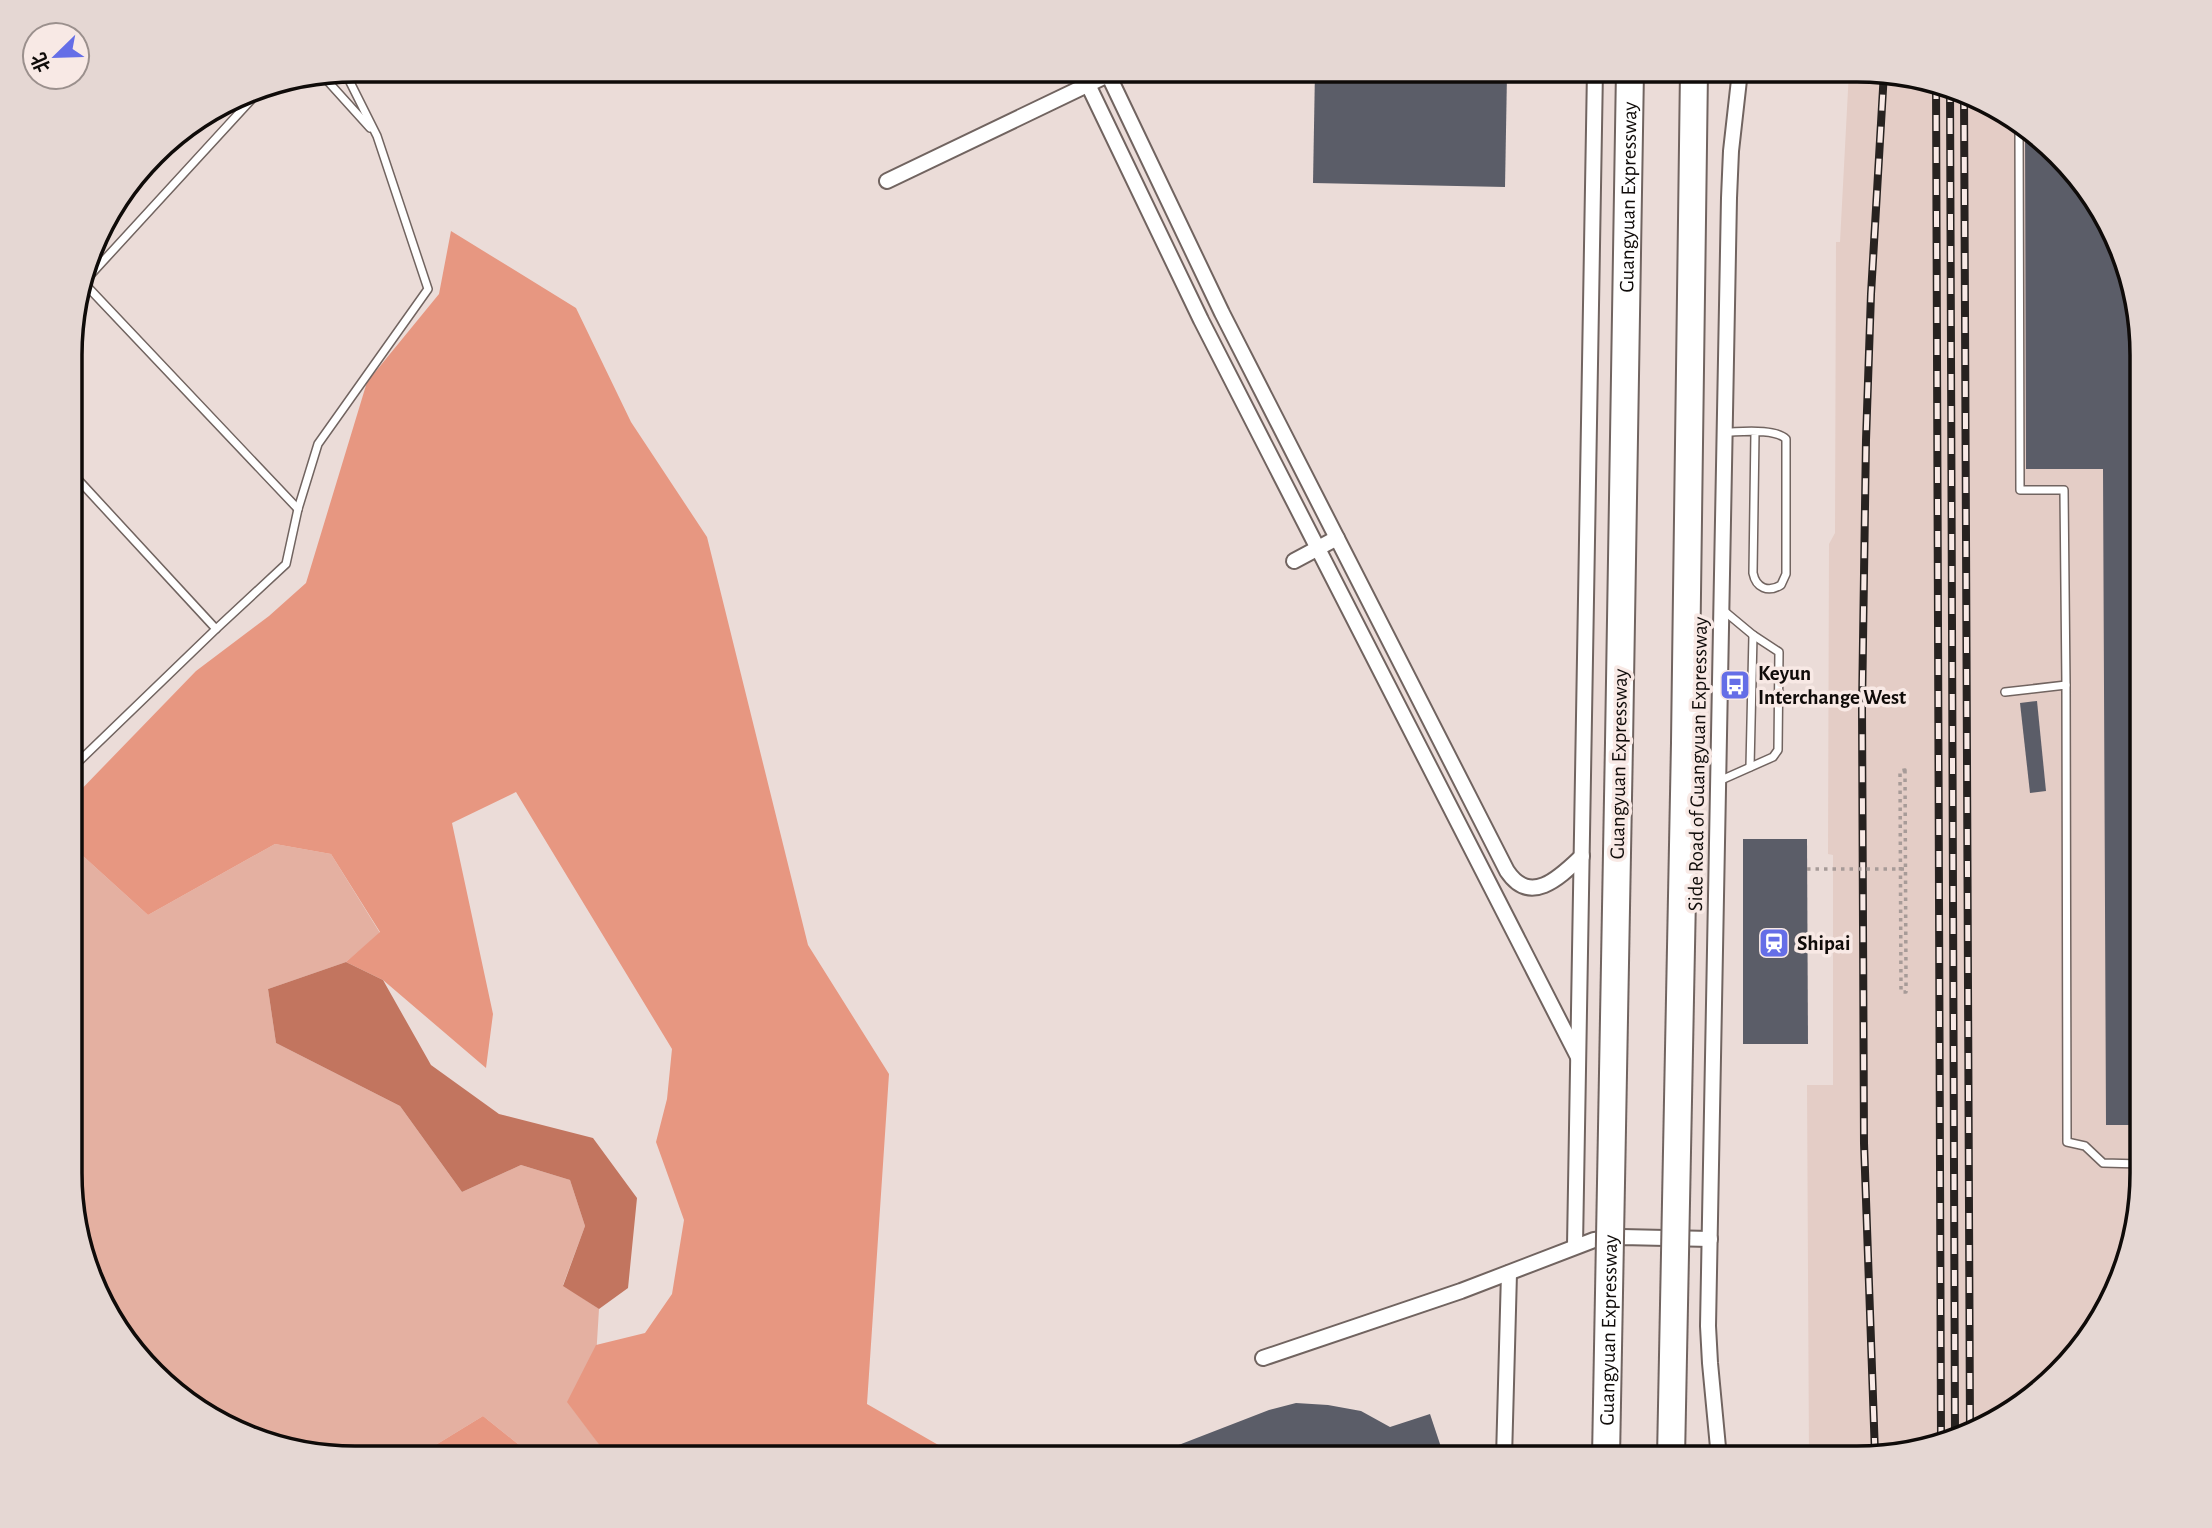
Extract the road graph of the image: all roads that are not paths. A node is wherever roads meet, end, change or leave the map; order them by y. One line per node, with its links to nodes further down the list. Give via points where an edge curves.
1 (350, 82): 12 (lane)
2 (1087, 82): 10 (street)
3 (1093, 82): 10 (street)
4 (1111, 82): 21 (street)
5 (1595, 82): 32 (street)
6 (1630, 82): 41 (highway, Guangyuan Expressway, bridge)
7 (1696, 82): 39 (highway, bridge)
8 (1739, 82): 17 (street, Side Road of Guangyuan Expressway, via 1730,171)
9 (330, 84): 12 (lane)
10 (1088, 85): 14 (street); 22 (street)
11 (248, 104): 15 (lane)
12 (377, 136): 20 (lane, via 428,289 318,444)
13 (2019, 136): 27 (lane, via 2020,490 2064,490)
14 (887, 181)
15 (97, 267)
16 (90, 290): 20 (lane)
17 (1724, 432): 18 (lane); 24 (street, Side Road of Guangyuan Expressway)
18 (1755, 432): 18 (lane, via 1753,573 1760,586 1771,589 1781,584 1786,574 1787,446 1782,435)
19 (82, 485): 25 (lane)
20 (298, 509): 25 (lane, via 286,564)
21 (1337, 538): 22 (street); 32 (street, via 1509,875 1520,885 1537,887 1558,878)
22 (1318, 548): 23 (street); 33 (street)
23 (1294, 561)
24 (1721, 609): 26 (lane); 31 (street, Side Road of Guangyuan Expressway)
25 (216, 629): 29 (lane)
26 (1753, 635): 30 (lane); 30 (lane, via 1780,655 1778,750)
27 (2066, 685): 28 (lane); 34 (lane, via 2067,1142 2085,1146 2103,1163)
28 (2005, 692)
29 (82, 758)
30 (1750, 767): 31 (lane)
31 (1718, 781): 35 (street, Side Road of Guangyuan Expressway)
32 (1582, 856): 33 (street)
33 (1578, 1058): 36 (street)
34 (2130, 1164)
35 (1710, 1239): 36 (street, via 1614,1238); 44 (street, Side Road of Guangyuan Expressway, via 1709,1351)
36 (1575, 1246): 37 (street)
37 (1509, 1273): 38 (street); 40 (street)
38 (1263, 1358)
39 (1672, 1420): 42 (highway, bridge); 43 (highway, bridge)
40 (1504, 1446)
41 (1606, 1446)
42 (1671, 1446)
43 (1677, 1446)
44 (1718, 1446)

